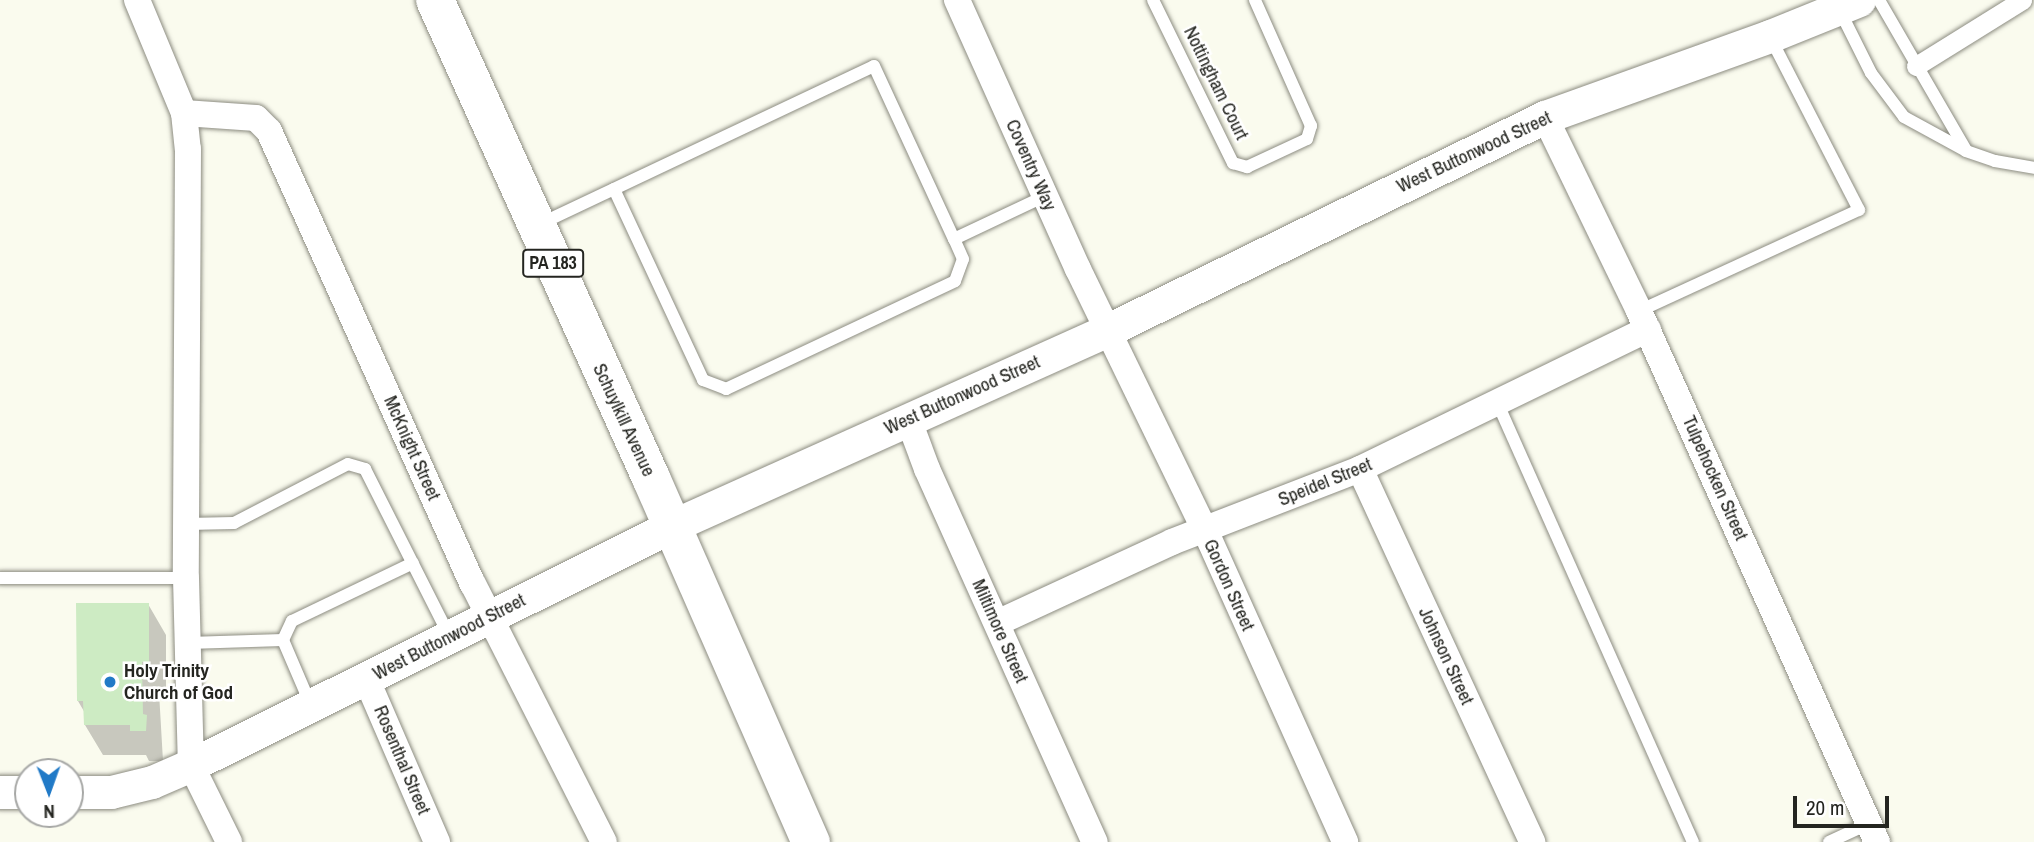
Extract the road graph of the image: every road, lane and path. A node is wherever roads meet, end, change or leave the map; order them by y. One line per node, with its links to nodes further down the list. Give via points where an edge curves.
1 (137, 0): 11 (street)
2 (435, 0): 17 (main road, Schuylkill Avenue / PA 183)
3 (957, 0): 16 (street, Coventry Way)
4 (1153, 0): 5 (lane, Nottingham Court, via 1233,163 1247,167 1307,139 1311,126)
5 (1255, 0)
6 (1879, 0): 10 (lane)
7 (2022, 0): 10 (street)
8 (1844, 2): 9 (street, West Buttonwood Street); 13 (lane, via 1871,73 1904,117)
9 (1782, 22): 12 (street, West Buttonwood Street); 19 (lane, via 1858,210)
10 (1916, 66): 13 (lane)
11 (184, 113): 24 (street, via 188,149); 30 (street, McKnight Street, via 256,118 269,131)
12 (1545, 117): 19 (street, Tulpehocken Street); 20 (street, West Buttonwood Street)
13 (1966, 151): 14 (lane)
14 (2034, 168)
15 (614, 189): 17 (lane); 18 (lane, via 874,66); 18 (lane, via 703,380 726,389 955,281 963,259)
16 (1045, 196): 18 (lane); 20 (street, Coventry Way)
17 (536, 226): 25 (main road, Schuylkill Avenue / PA 183)
18 (954, 239)
19 (1644, 320): 21 (street, Speidel Street); 39 (street, Tulpehocken Street)
20 (1108, 330): 22 (street, West Buttonwood Street); 26 (street, Gordon Street)
21 (1497, 402): 23 (street, Speidel Street); 47 (lane)
22 (908, 418): 25 (street, West Buttonwood Street); 31 (street, Miltimore Street)
23 (1360, 469): 26 (street, Speidel Street); 46 (street, Johnson Street)
24 (186, 524): 27 (lane, via 234,523 348,464 365,470); 29 (street)
25 (672, 526): 30 (street, West Buttonwood Street); 43 (main road, Schuylkill Avenue / PA 183)
26 (1205, 530): 31 (street, Speidel Street); 45 (street, Gordon Street)
27 (413, 564): 32 (lane); 33 (lane, via 292,621)
28 (0, 578): 29 (lane)
29 (186, 578): 34 (street)
30 (490, 617): 32 (street, West Buttonwood Street); 42 (street, McKnight Street)
31 (997, 622): 44 (street, Miltimore Street)
32 (450, 637): 35 (street, West Buttonwood Street)
33 (284, 640): 34 (lane); 36 (lane)
34 (188, 643): 37 (street)
35 (366, 678): 36 (street, West Buttonwood Street); 41 (street, Rosenthal Street)
36 (312, 706): 37 (street, West Buttonwood Street)
37 (191, 765): 38 (street, West Buttonwood Street, via 152,782 111,792); 40 (street)
38 (84, 792)
39 (1874, 832): 48 (lane)
40 (229, 842)
41 (437, 842)
42 (604, 842)
43 (811, 842)
44 (1095, 842)
45 (1345, 842)
46 (1532, 842)
47 (1693, 842)
48 (1829, 842)

